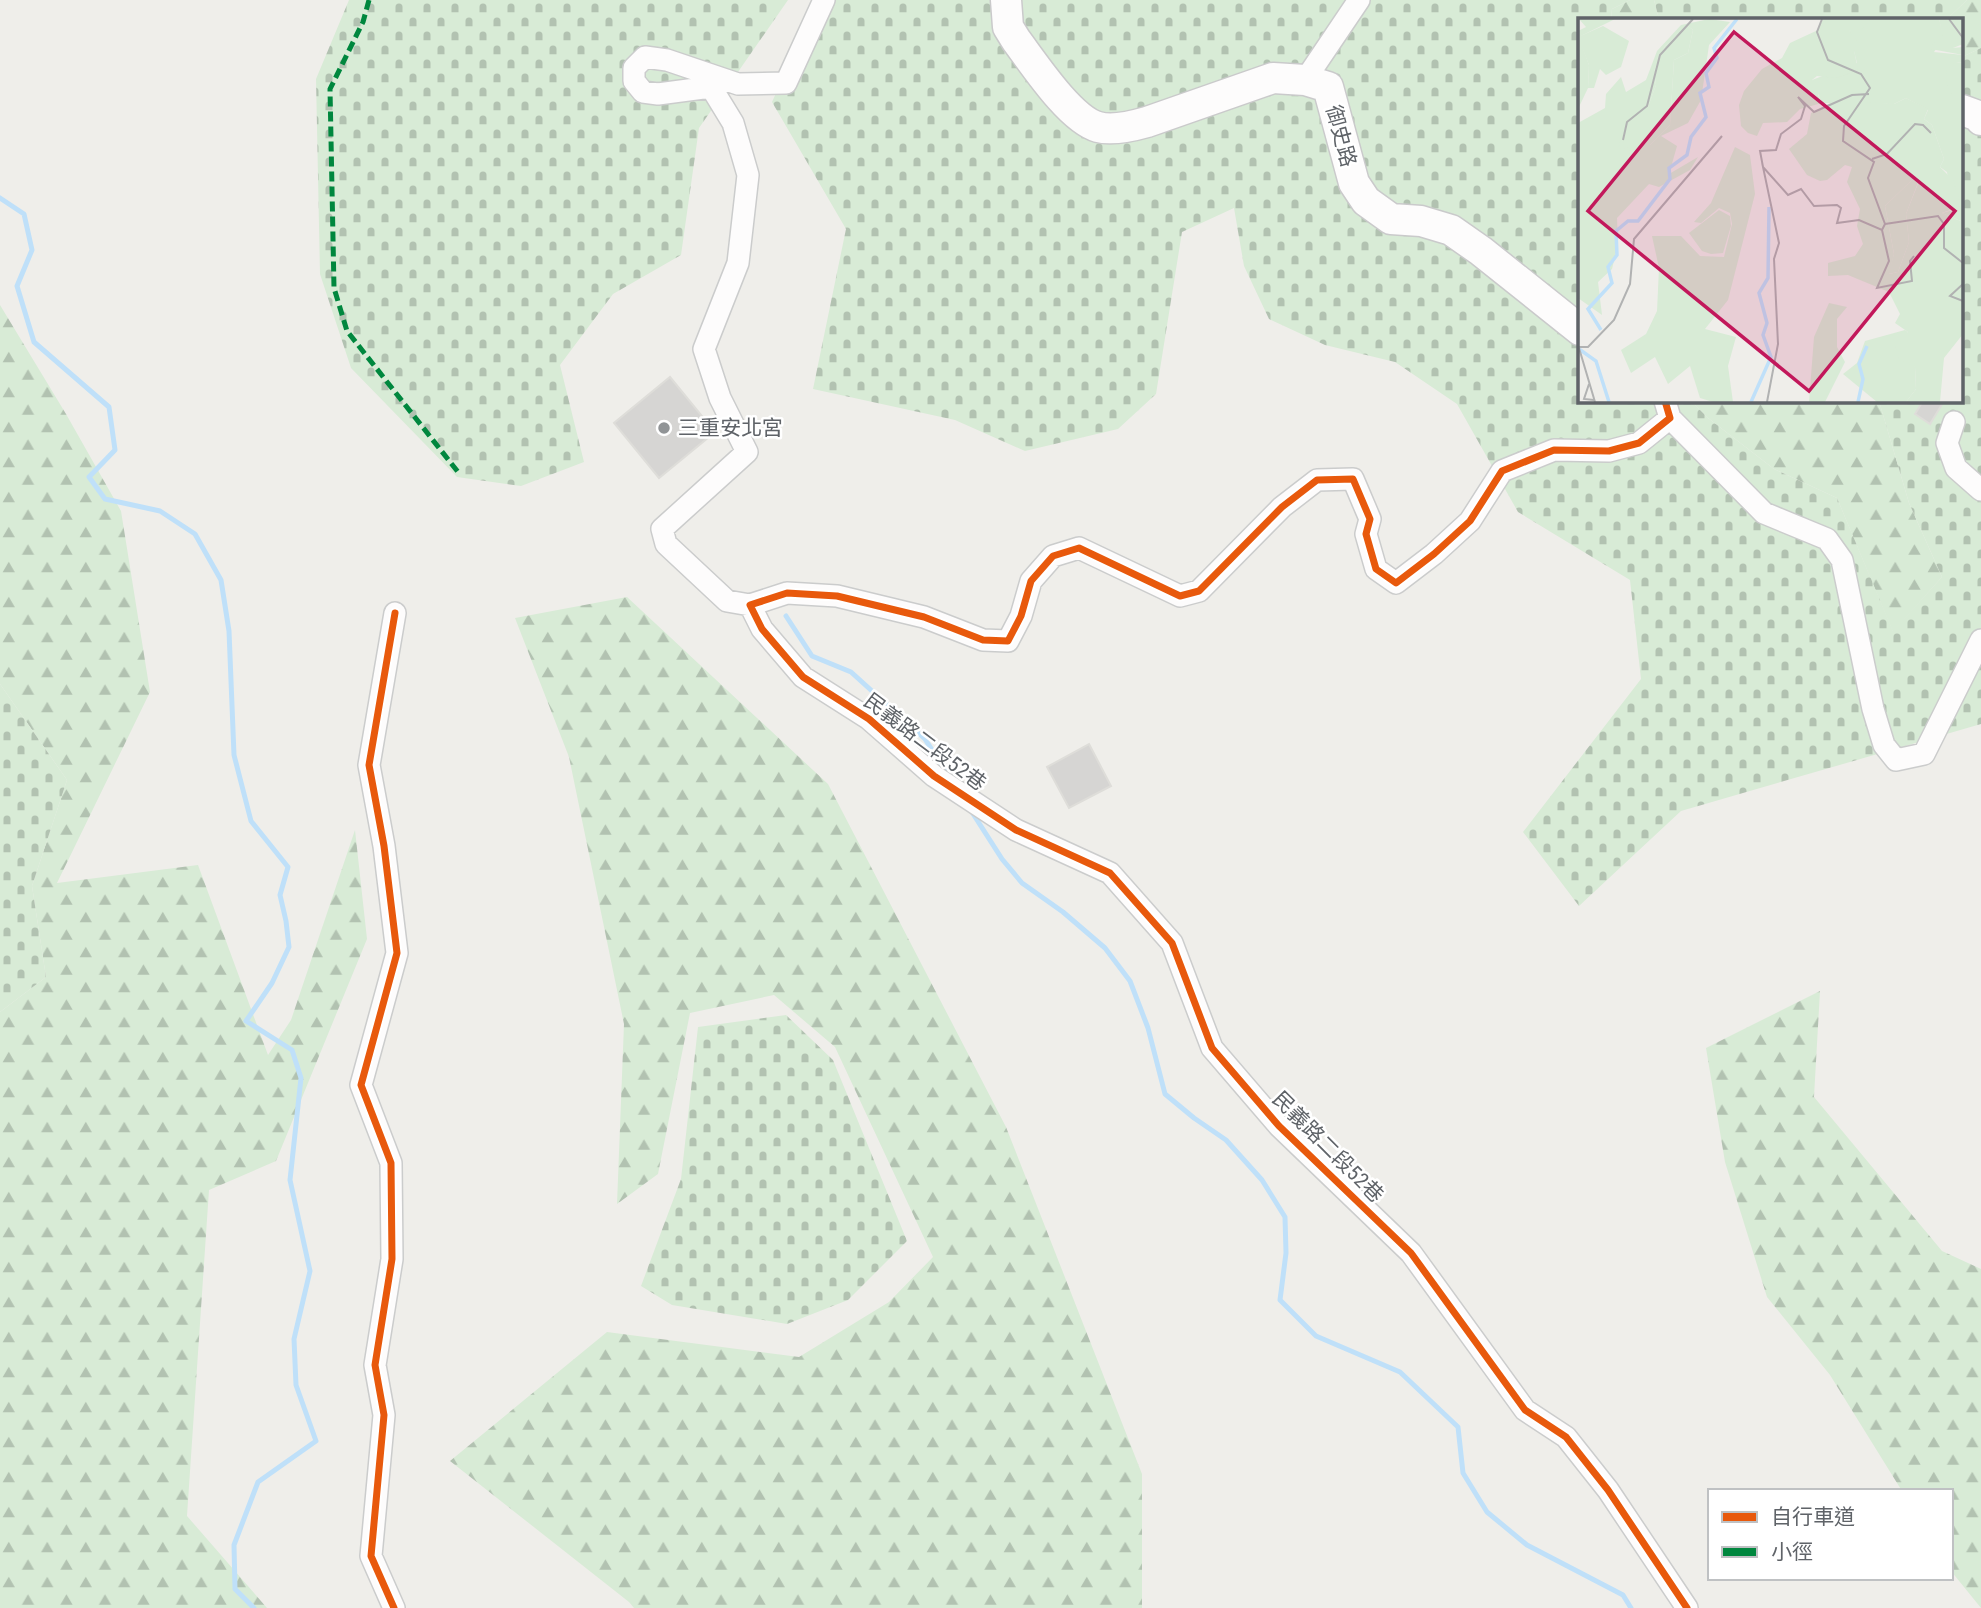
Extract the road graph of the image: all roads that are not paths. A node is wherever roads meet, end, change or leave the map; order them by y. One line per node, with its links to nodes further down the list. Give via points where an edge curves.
1 (824, 0): 11 (street, via 786,83 738,83 645,57 634,68 634,81 643,92 711,87 733,123 748,175 738,263 704,349 720,398 747,452 662,529 666,544 727,601)
2 (1006, 0): 4 (street, via 1008,27 1016,40 1070,109 1098,127 1128,128 1273,78)
3 (1359, 0): 4 (street)
4 (1305, 80): 7 (street, 御史路, via 1328,88 1354,183 1366,201 1391,219 1451,230)
5 (1964, 111): 6 (street)
6 (1981, 120)
7 (1578, 328)
8 (1668, 410): 11 (street, via 1639,443 1609,451 1554,450 1502,471 1470,522 1396,583 1376,569 1366,534 1370,519 1353,479 1317,480 1282,507 1199,591 1180,596 1079,548 1053,556 1031,581 1008,641 983,640 924,617 836,596 787,593); 13 (street, via 1764,513 1827,539 1842,560 1873,709 1884,745 1896,760 1923,754)
9 (1954, 422): 10 (street, via 1947,443 1956,468)
10 (1981, 490)
11 (750, 605): 15 (street, 民義路二段52巷, via 762,629 803,677 869,719 934,776 1016,830 1110,873 1172,943 1212,1048 1279,1126 1411,1253 1525,1410 1566,1437 1608,1490)
12 (395, 613): 14 (street, via 369,765 397,953 361,1084 391,1163 392,1259 375,1366 384,1415 371,1556)
13 (1981, 640)
14 (394, 1608)
15 (1687, 1608)

